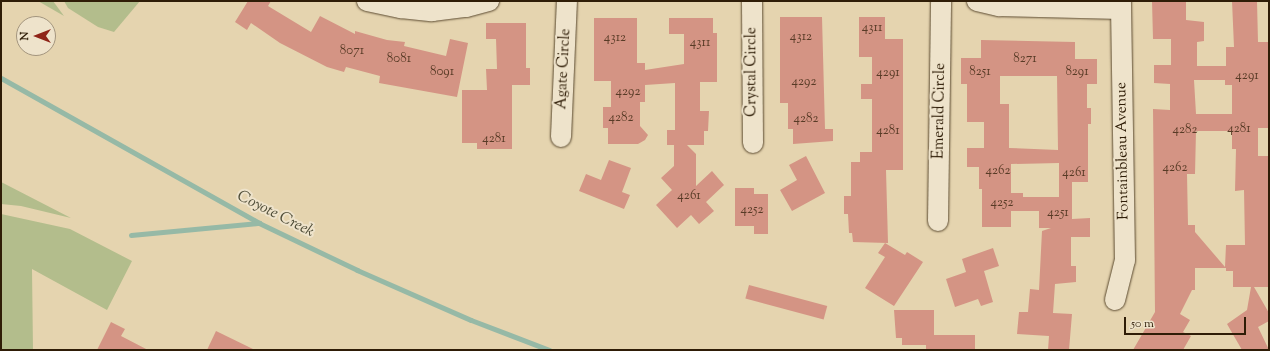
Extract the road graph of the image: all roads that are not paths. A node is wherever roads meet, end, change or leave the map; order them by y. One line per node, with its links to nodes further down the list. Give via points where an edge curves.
1 (368, 1): 2 (street, via 432,11)
2 (489, 1)
3 (567, 1): 8 (street, Agate Circle)
4 (752, 1): 9 (street, Crystal Circle)
5 (941, 1): 10 (street, Emerald Circle)
6 (977, 1): 7 (street, via 999,6)
7 (1121, 5): 11 (street, Fontainbleau Avenue, via 1125,260)
8 (561, 137)
9 (753, 143)
10 (938, 222)
11 (1116, 300)

